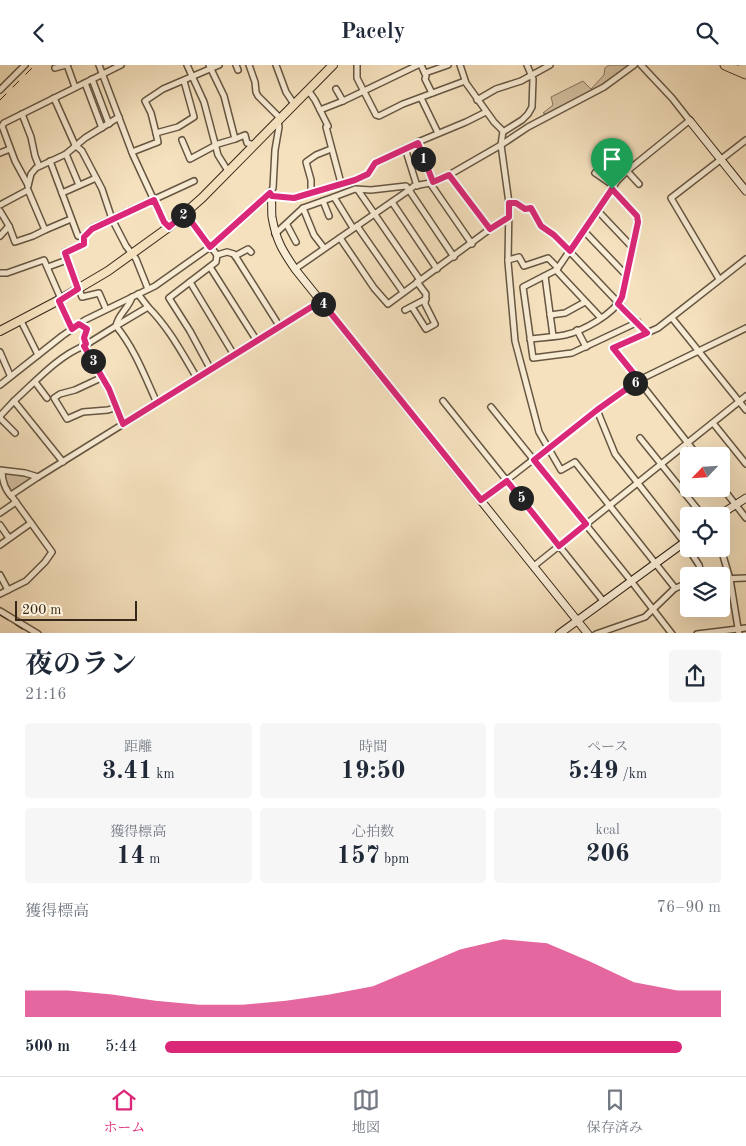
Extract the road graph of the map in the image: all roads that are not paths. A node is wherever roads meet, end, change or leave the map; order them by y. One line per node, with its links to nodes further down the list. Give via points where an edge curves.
1 (25, 65): 34 (street)
2 (66, 65): 21 (street); 32 (street)
3 (99, 65): 23 (street)
4 (121, 65): 23 (street)
5 (187, 65): 27 (street)
6 (219, 65): 19 (street)
7 (248, 65): 47 (street, via 258,96)
8 (276, 65): 42 (street)
9 (333, 65): 35 (main road)
10 (357, 65): 36 (street, via 357,78)
11 (420, 65): 22 (street); 24 (street)
12 (448, 65): 24 (street)
13 (460, 65): 30 (street)
14 (527, 65): 26 (street)
15 (550, 65): 20 (street)
16 (634, 65): 60 (street, via 604,87)
17 (641, 65): 48 (street)
18 (724, 65): 25 (highway)
19 (210, 67): 27 (street); 55 (street, via 224,97)
20 (544, 67): 26 (street)
21 (55, 68)
22 (408, 68): 36 (street)
23 (103, 73): 28 (street); 46 (street)
24 (425, 73): 37 (street)
25 (746, 74)
26 (531, 76): 40 (street); 52 (street, via 530,111)
27 (193, 77): 29 (street); 62 (street, via 204,102)
28 (92, 79): 31 (street); 49 (street)
29 (184, 81): 53 (street, via 145,101); 53 (street, via 194,117 178,127)
30 (465, 81): 37 (street); 40 (street)
31 (85, 83): 32 (street); 51 (street)
32 (75, 87): 38 (street)
33 (336, 89): 41 (street)
34 (0, 90)
35 (308, 90): 42 (main road); 43 (street)
36 (364, 91): 39 (street, via 379,116); 41 (street)
37 (432, 93): 39 (street)
38 (54, 98): 45 (street); 61 (street)
39 (421, 98): 54 (street)
40 (477, 100): 44 (street)
41 (343, 101): 43 (street)
42 (294, 104): 47 (main road)
43 (320, 110): 65 (street, via 328,126)
44 (486, 112): 52 (street); 54 (street)
45 (22, 114): 50 (street); 72 (street)
46 (119, 117): 49 (street); 66 (street)
47 (279, 119): 59 (main road); 91 (street)
48 (690, 121): 69 (street); 75 (street)
49 (109, 124): 51 (street)
50 (1, 127): 64 (street)
51 (102, 128): 61 (street)
52 (503, 132): 60 (street)
53 (156, 133): 66 (street, via 158,142)
54 (438, 133): 58 (street)
55 (235, 139): 59 (street, via 245,135 247,143); 62 (street)
56 (182, 140): 62 (street, via 190,159)
57 (746, 140): 69 (street)
58 (418, 143): 63 (street); 80 (street)
59 (254, 145): 73 (main road)
60 (501, 145): 76 (street); 96 (street)
61 (77, 146): 68 (street); 77 (street)
62 (216, 146): 73 (street, via 220,161)
63 (405, 148): 79 (street, via 375,163 368,174); 83 (street)
64 (10, 149): 67 (street); 84 (street)
65 (331, 149): 79 (street); 90 (street, via 306,162)
66 (132, 152): 93 (street)
67 (0, 153)
68 (66, 154): 70 (street); 82 (street)
69 (721, 159): 88 (street); 140 (street, via 672,198)
70 (50, 161): 72 (street); 89 (street)
71 (605, 164): 75 (street)
72 (39, 166): 84 (street, via 32,172)
73 (228, 171): 101 (main road)
74 (595, 173): 85 (street)
75 (625, 173): 81 (street); 85 (street)
76 (449, 175): 80 (street); 111 (street)
77 (96, 178): 82 (street); 106 (street)
78 (194, 181): 93 (street)
79 (341, 183): 90 (street)
80 (432, 183): 83 (street); 119 (street)
81 (639, 184)
82 (79, 185): 89 (street)
83 (417, 186): 87 (street)
84 (28, 187): 97 (street); 112 (street)
85 (613, 187): 99 (street); 121 (street, via 637,216)
86 (358, 190): 87 (street, via 406,186); 92 (street); 102 (street)
87 (408, 190): 95 (street); 128 (street)
88 (746, 191)
89 (62, 193): 105 (street)
90 (311, 193): 91 (street, via 290,199)
91 (271, 194): 114 (street); 120 (street)
92 (334, 197): 94 (street); 110 (street)
93 (154, 200): 106 (street); 109 (street)
94 (322, 201): 98 (street); 103 (street)
95 (392, 202): 102 (street); 135 (street)
96 (509, 203): 104 (street); 123 (street, via 531,208 541,226)
97 (0, 205)
98 (303, 208): 107 (street); 122 (street, via 314,235)
99 (597, 210): 113 (street); 121 (street)
100 (0, 211): 108 (street)
101 (185, 213): 109 (main road); 120 (street)
102 (374, 214): 110 (street); 141 (street)
103 (329, 216)
104 (509, 217): 111 (street); 131 (street)
105 (71, 219): 112 (street); 116 (street, via 78,236)
106 (112, 219): 116 (street); 125 (street)
107 (287, 225): 114 (street); 118 (street)
108 (10, 226): 112 (street, via 14,242); 115 (street)
109 (169, 227): 125 (main road)
110 (355, 227): 117 (street); 146 (street)
111 (490, 229): 119 (street)
112 (45, 230)
113 (584, 231): 123 (street); 138 (street)
114 (275, 234): 134 (street)
115 (0, 236)
116 (84, 237): 130 (street, via 84,244 65,253)
117 (340, 238): 122 (street); 146 (street, via 388,304)
118 (296, 242)
119 (472, 244): 128 (street)
120 (210, 247): 126 (street); 145 (street)
121 (632, 247): 138 (street)
122 (324, 248): 134 (street)
123 (570, 251): 136 (street); 154 (street)
124 (251, 252): 127 (street, via 248,249)
125 (132, 254): 144 (main road); 145 (street)
126 (217, 255): 127 (street, via 231,252); 133 (street, via 216,262)
127 (235, 256): 166 (street)
128 (454, 257): 135 (street)
129 (746, 259): 140 (street)
130 (67, 260): 132 (street); 144 (street)
131 (508, 260): 136 (street, via 519,257 524,266 548,258); 147 (street)
132 (48, 267): 137 (street, via 44,260); 151 (street)
133 (210, 267): 142 (street); 174 (street)
134 (295, 269): 152 (street)
135 (437, 269): 141 (street)
136 (557, 269): 139 (street); 153 (street)
137 (0, 273)
138 (626, 275): 154 (street)
139 (545, 276): 143 (street); 159 (street)
140 (719, 279): 160 (street)
141 (419, 281): 146 (street); 150 (street)
142 (190, 282): 180 (street); 181 (street, via 169,298)
143 (523, 287): 147 (street); 173 (street)
144 (78, 289): 151 (main road); 157 (street, via 82,297 99,293)
145 (148, 289): 148 (street)
146 (403, 291)
147 (511, 291): 205 (street, via 515,341 539,432)
148 (138, 294): 149 (street); 155 (street)
149 (132, 297): 157 (street); 165 (street)
150 (426, 299): 156 (street); 156 (street, via 425,304 435,324 426,329)
151 (60, 300): 162 (main road); 168 (street)
152 (321, 301): 166 (street); 218 (street)
153 (585, 302): 159 (street, via 564,313); 161 (street)
154 (618, 304): 161 (street); 163 (street)
155 (148, 307): 165 (street); 184 (street, via 181,348)
156 (412, 307): 158 (street)
157 (106, 309): 164 (street)
158 (405, 309)
159 (550, 315): 172 (street)
160 (672, 318): 171 (street); 177 (street)
161 (600, 319): 169 (street)
162 (21, 321): 170 (main road); 179 (street)
163 (638, 323): 171 (street); 176 (street)
164 (79, 324): 168 (street); 175 (street, via 88,330)
165 (116, 326): 175 (street); 193 (street, via 138,361)
166 (280, 327): 174 (street)
167 (746, 328): 177 (street)
168 (72, 329): 179 (street)
169 (577, 330): 172 (street); 176 (street)
170 (0, 331)
171 (647, 333): 185 (street, via 613,348)
172 (553, 336): 173 (street)
173 (530, 339): 176 (street, via 533,358 572,353)
174 (257, 341): 180 (street)
175 (85, 345): 183 (street); 186 (street)
176 (586, 347)
177 (699, 351): 185 (street); 192 (street)
178 (0, 352): 182 (street)
179 (38, 355): 182 (street)
180 (234, 355): 181 (street)
181 (211, 370): 184 (street)
182 (10, 375): 187 (street)
183 (102, 377): 194 (street); 194 (street, via 54,398 67,419 83,411)
184 (198, 378): 193 (street)
185 (639, 380): 196 (street); 203 (street)
186 (35, 382): 189 (street); 190 (street)
187 (0, 385)
188 (746, 396): 192 (street)
189 (47, 398)
190 (14, 401): 198 (street); 207 (street)
191 (443, 401): 212 (street)
192 (739, 401): 197 (street); 199 (street)
193 (157, 403): 200 (street)
194 (116, 407): 200 (street)
195 (491, 407): 206 (street)
196 (597, 410): 205 (street); 214 (street, via 615,454)
197 (746, 410)
198 (0, 417): 201 (street)
199 (713, 423): 203 (street); 209 (street)
200 (123, 424): 207 (street)
201 (15, 433)
202 (640, 438): 208 (street)
203 (688, 443): 204 (street); 208 (street)
204 (691, 447)
205 (549, 449): 206 (street); 221 (street, via 561,470 576,462)
206 (534, 460): 212 (street); 227 (street)
207 (63, 462): 211 (street)
208 (661, 464): 214 (street); 222 (street)
209 (746, 464)
210 (1, 470): 211 (street); 213 (street)
211 (38, 477): 215 (street)
212 (507, 481): 218 (street); 233 (street)
213 (2, 482): 215 (street)
214 (638, 483): 221 (street); 229 (street)
215 (11, 495): 219 (street)
216 (730, 497): 220 (street)
217 (746, 498): 220 (street)
218 (481, 500): 235 (street)
219 (16, 502): 224 (street); 226 (street)
220 (735, 504): 223 (street); 225 (street)
221 (610, 505): 227 (street); 234 (street)
222 (696, 507)
223 (730, 508)
224 (0, 513)
225 (746, 518)
226 (31, 523): 230 (street); 242 (street, via 52,552 26,581)
227 (586, 524): 233 (street); 239 (street)
228 (0, 525): 230 (street)
229 (680, 534)
230 (9, 539): 231 (street)
231 (0, 545)
232 (680, 545): 234 (street)
233 (559, 546): 235 (street); 244 (street)
234 (656, 563): 239 (street); 241 (street)
235 (534, 566): 247 (street)
236 (0, 575): 242 (street)
237 (746, 578): 238 (street)
238 (730, 579): 249 (street)
239 (632, 581): 244 (street); 245 (street)
240 (680, 586): 241 (street)
241 (676, 588): 245 (street)
242 (8, 589): 243 (street)
243 (0, 594)
244 (604, 602): 247 (street)
245 (653, 609): 253 (street, via 642,619); 254 (street)
246 (0, 611): 250 (street)
247 (577, 621): 251 (street); 252 (street)
248 (746, 628): 249 (street)
249 (739, 631): 255 (street)
250 (38, 633)
251 (559, 633)
252 (588, 633)
253 (596, 633)
254 (672, 633)
255 (697, 633)

